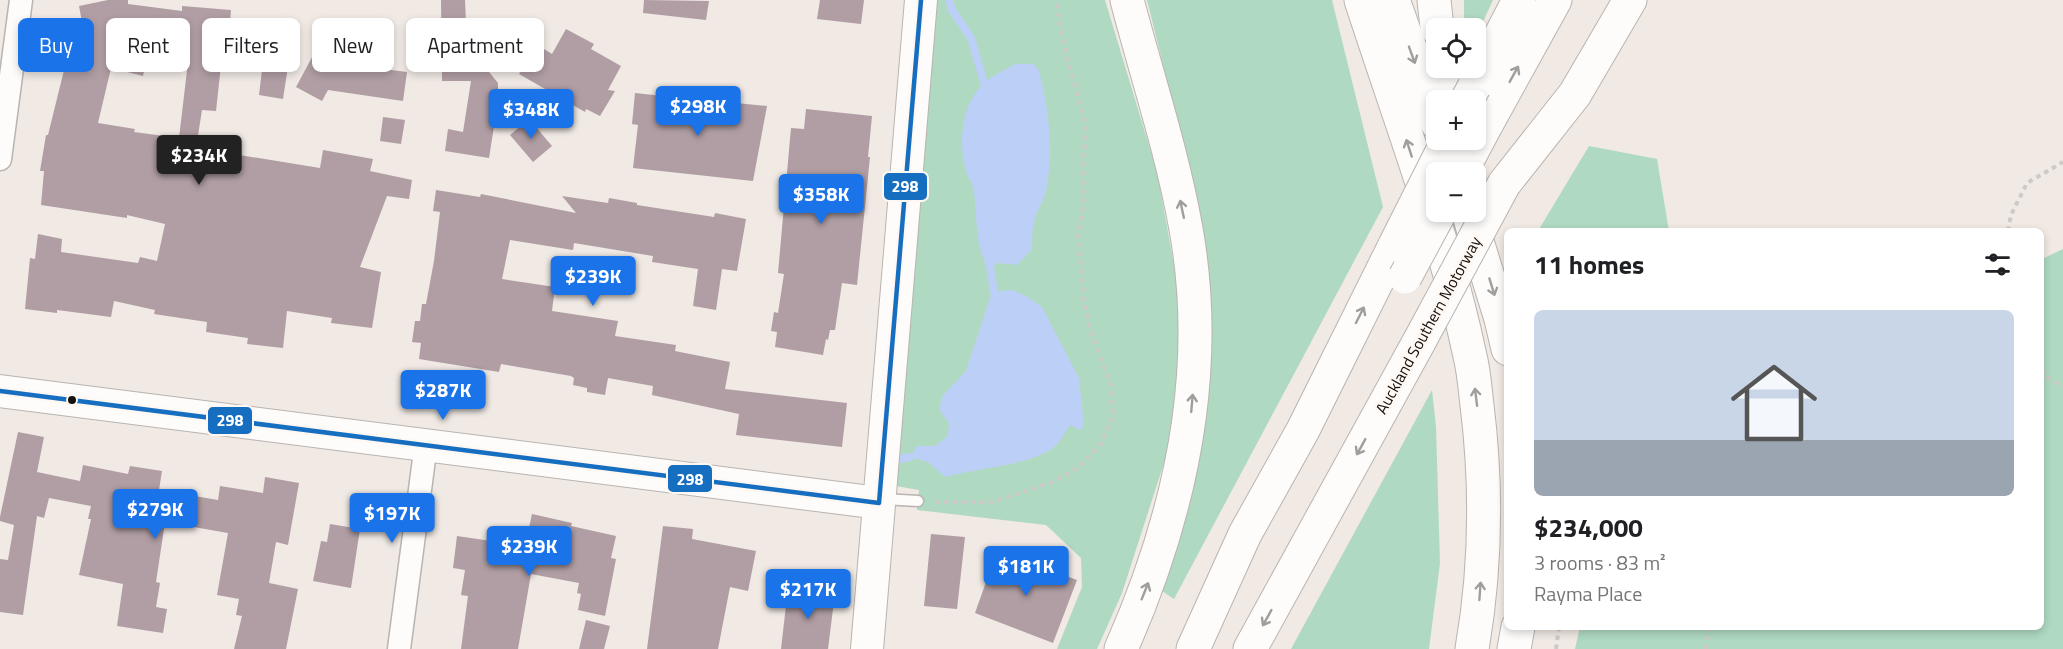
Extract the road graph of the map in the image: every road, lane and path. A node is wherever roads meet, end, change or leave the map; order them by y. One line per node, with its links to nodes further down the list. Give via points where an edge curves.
1 (21, 0): 17 (street)
2 (921, 0): 28 (street)
3 (1056, 0): 29 (path, via 1086,127 1084,202 1078,235 1084,299 1089,327 1111,386 1113,416 1102,442 1080,466 1055,481 992,502)
4 (1127, 0): 35 (main road, one-way to 4, via 1153,572 1176,492 1191,414 1195,343 1195,305 1186,230 1166,137)
5 (1361, 0): 39 (main road, one-way to 5, via 1485,519 1482,443 1471,358 1443,249)
6 (1394, 0): 15 (main road, one-way to 15)
7 (1434, 0): 12 (main road)
8 (1519, 0): 13 (main road)
9 (1555, 0): 14 (main road, one-way to 9)
10 (1604, 0): 19 (main road, Auckland Southern Motorway)
11 (1630, 0): 19 (main road, via 1575,94)
12 (1436, 18)
13 (1475, 90)
14 (1480, 90)
15 (1426, 92)
16 (1443, 150): 36 (main road, one-way to 16, bridge, via 1245,534 1302,430)
17 (0, 159)
18 (2063, 162): 22 (path, via 2027,183)
19 (1504, 184): 38 (main road, Auckland Southern Motorway, one-way to 38, bridge)
20 (1435, 222): 37 (main road, bridge)
21 (1471, 222): 23 (main road, one-way to 23)
22 (2009, 228)
23 (1504, 331)
24 (2044, 372): 25 (path)
25 (2063, 387)
26 (0, 391): 27 (street)
27 (426, 444): 28 (street); 33 (street)
28 (879, 501): 29 (lane); 34 (street)
29 (918, 501)
30 (1517, 630): 40 (main road)
31 (1559, 630): 41 (path)
32 (1709, 630): 42 (path)
33 (399, 649)
34 (867, 649)
35 (1121, 649)
36 (1193, 649)
37 (1204, 649)
38 (1250, 649)
39 (1472, 649)
40 (1514, 649)
41 (1556, 649)
42 (1706, 649)

